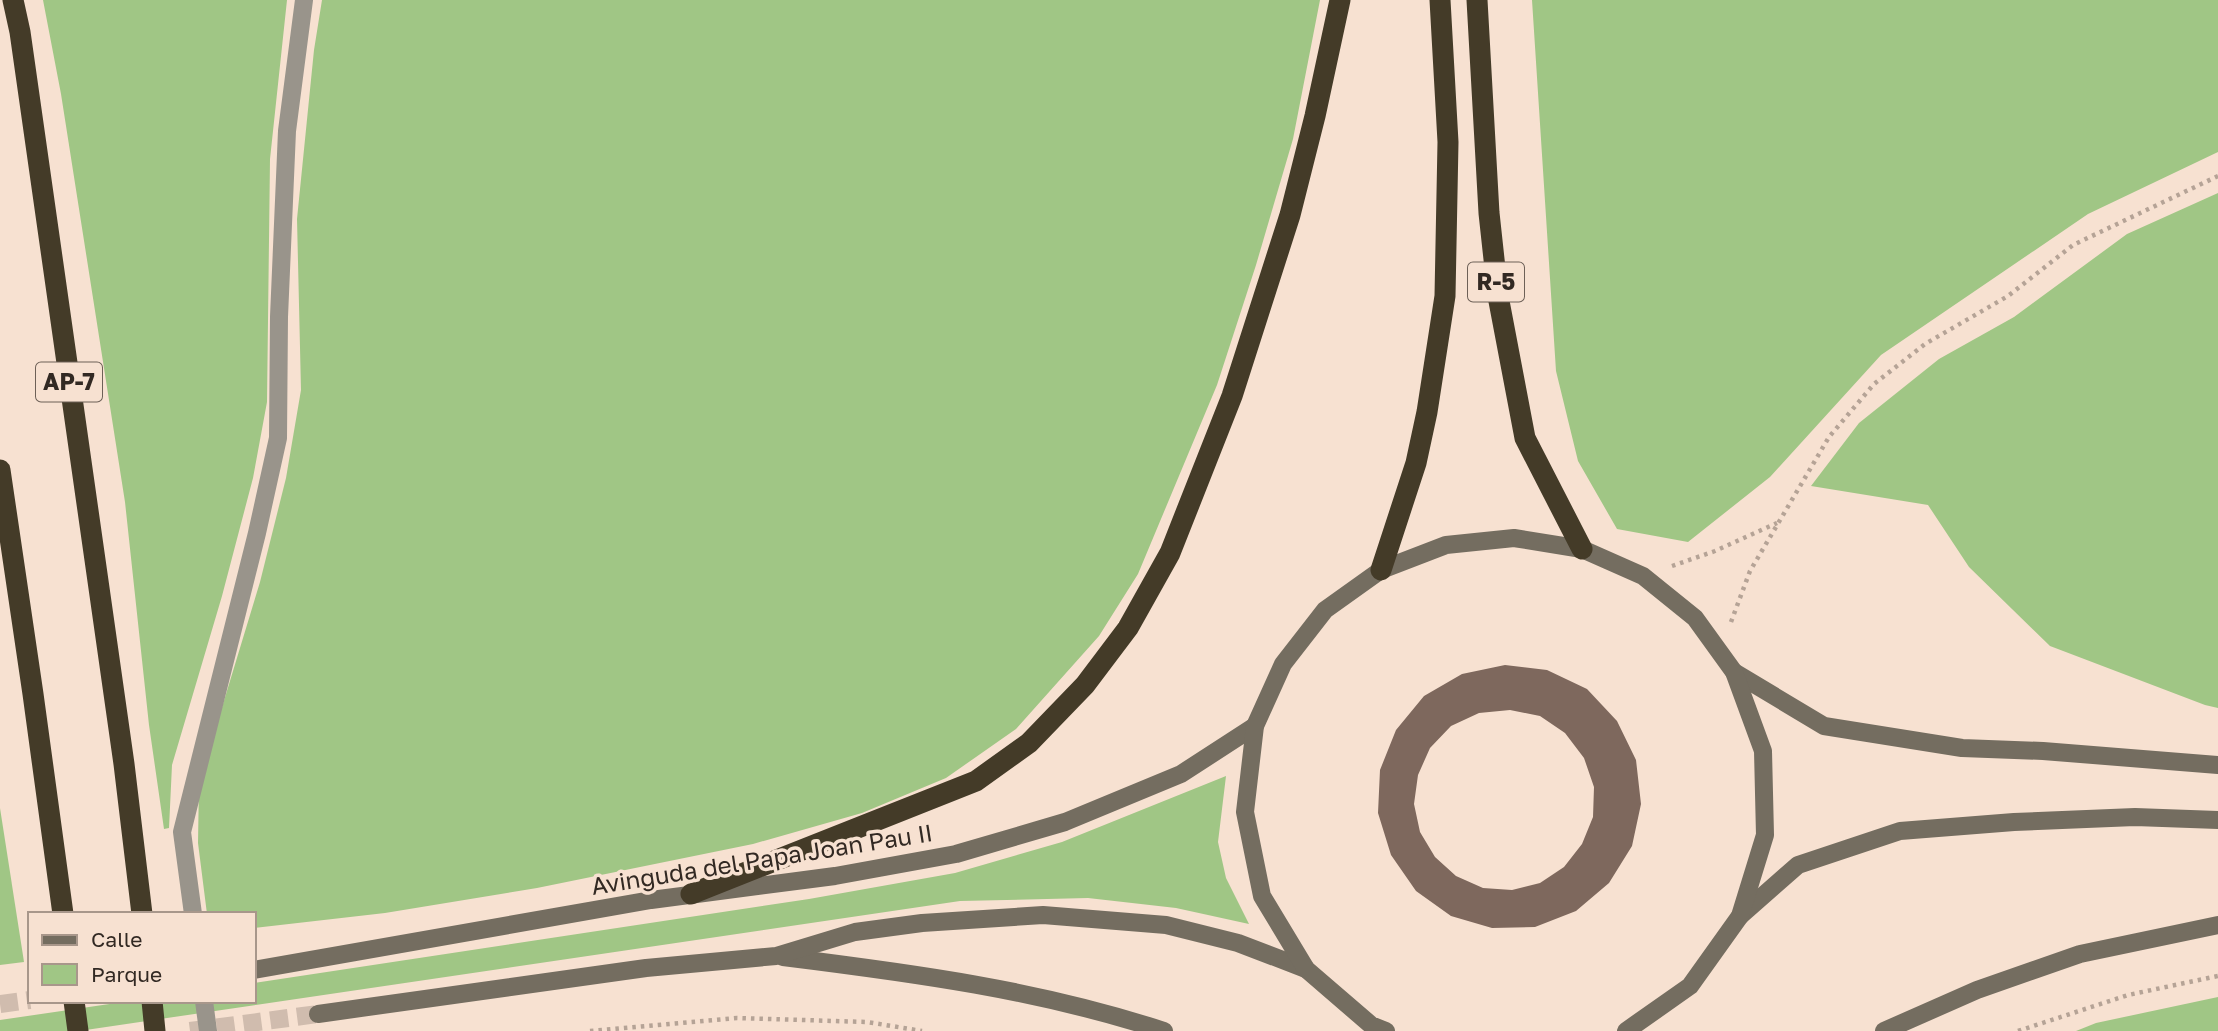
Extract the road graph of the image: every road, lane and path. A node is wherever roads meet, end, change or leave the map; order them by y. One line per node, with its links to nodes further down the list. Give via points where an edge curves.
1 (13, 0): 19 (highway, AP-7)
2 (304, 0): 20 (lane, via 287,131 278,438 182,832)
3 (1340, 0): 17 (highway, via 1290,215 1232,396 1170,553 1128,628 1085,685 1029,743 976,781)
4 (1440, 0): 10 (highway, via 1448,142 1445,296 1416,463)
5 (1477, 0): 9 (highway, R-5, via 1489,213 1500,309 1525,438)
6 (2218, 176): 8 (path, via 2073,245 2008,296 1924,344 1874,384 1829,437)
7 (0, 470): 18 (highway)
8 (1778, 523): 11 (path); 12 (path, via 1749,571)
9 (1582, 549): 10 (main road, via 1514,538 1446,545); 11 (main road)
10 (1381, 570): 14 (main road, via 1325,610 1283,664)
11 (1643, 576): 12 (main road, via 1695,618)
12 (1720, 653): 13 (main road)
13 (1734, 672): 15 (main road, via 1824,726 1962,748); 21 (main road, via 1763,751 1765,835)
14 (1255, 726): 17 (main road, Avinguda del Papa Joan Pau II, via 1181,774 1065,822 956,854 835,876); 24 (main road, via 1245,811 1262,896)
15 (2218, 765)
16 (2218, 820): 21 (main road, via 2135,817 1900,831 1798,865)
17 (691, 894): 25 (main road, Avinguda del Papa Joan Pau II)
18 (63, 912)
19 (142, 912)
20 (193, 912)
21 (1740, 916): 38 (main road, via 1690,986)
22 (2218, 925): 39 (main road, via 2080,954 1977,990)
23 (776, 956): 24 (main road, via 855,932 1043,915 1166,925 1238,943); 30 (main road, via 646,968); 36 (main road, via 925,975 1044,997)
24 (1307, 969): 37 (main road, via 1371,1025)
25 (256, 970)
26 (2218, 976): 40 (path, via 2128,995)
27 (74, 1003): 31 (highway)
28 (152, 1003): 32 (highway)
29 (204, 1003): 33 (lane)
30 (318, 1014)
31 (78, 1031)
32 (155, 1031)
33 (208, 1031)
34 (590, 1031): 35 (path, via 737,1018 867,1022)
35 (922, 1031)
36 (1164, 1031)
37 (1386, 1031)
38 (1626, 1031)
39 (1884, 1031)
40 (2018, 1031)

